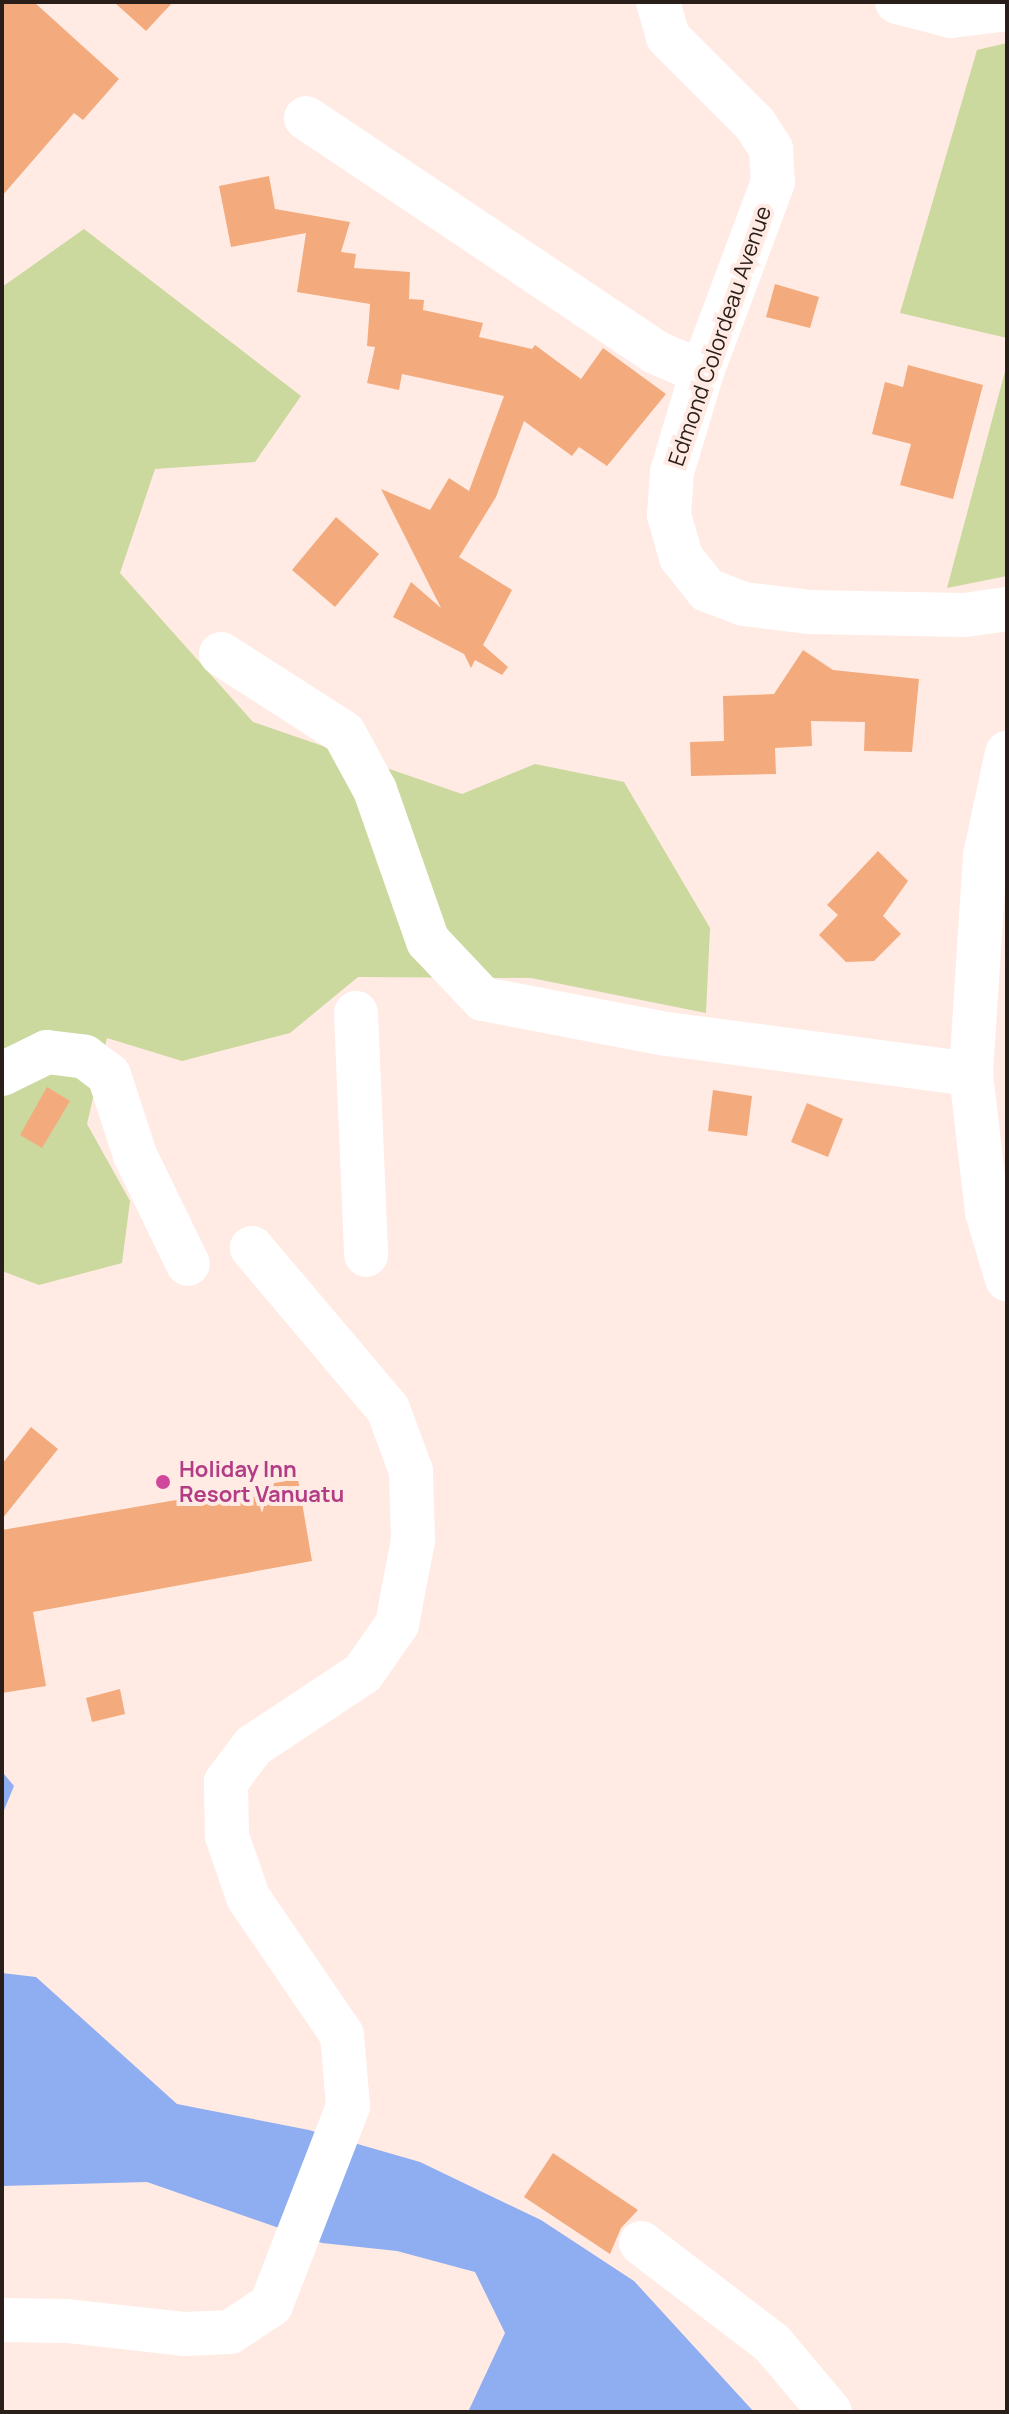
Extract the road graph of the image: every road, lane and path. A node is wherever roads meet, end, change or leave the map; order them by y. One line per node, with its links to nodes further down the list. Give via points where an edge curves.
1 (658, 2): 5 (street, Edmond Colordeau Avenue, via 668,37 755,124 771,149 773,182)
2 (897, 2): 3 (street, via 951,16)
3 (1007, 9)
4 (306, 118): 5 (street, via 655,352)
5 (702, 372): 6 (street, Edmond Colordeau Avenue, via 672,472 669,515 681,557 707,590 744,604 809,612 965,615)
6 (1007, 609)
7 (221, 654): 11 (street, via 344,733 375,790 428,941 483,999 667,1034)
8 (1007, 753): 11 (street, via 985,856)
9 (356, 1013): 13 (street)
10 (2, 1074): 14 (street, via 47,1052 85,1057 109,1075 135,1155)
11 (971, 1074): 15 (street, via 987,1212)
12 (252, 1248): 17 (street, via 388,1409 411,1471 413,1540 397,1624 363,1673 253,1746 226,1782 227,1836 248,1897 342,2035 348,2106 271,2305 230,2332 185,2334)
13 (366, 1255)
14 (188, 1264)
15 (1007, 1279)
16 (641, 2243): 18 (street, via 772,2343)
17 (2, 2320)
18 (830, 2412)

